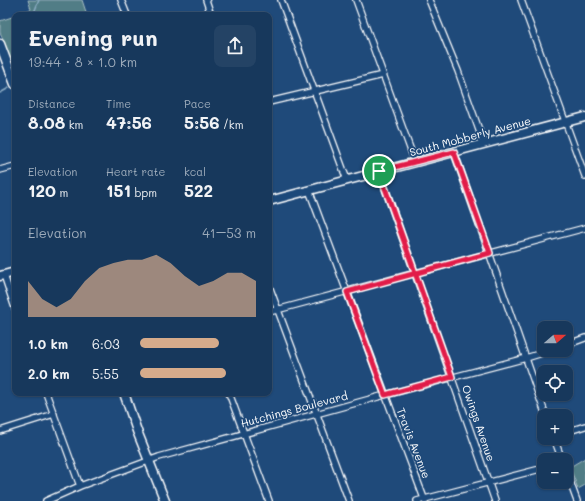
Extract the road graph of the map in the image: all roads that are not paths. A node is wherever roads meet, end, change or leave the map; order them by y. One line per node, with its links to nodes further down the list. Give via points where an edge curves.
1 (121, 0): 7 (street)
2 (206, 0): 8 (street)
3 (281, 0): 12 (street)
4 (356, 0): 10 (street)
5 (429, 0): 16 (street)
6 (521, 0): 15 (street)
7 (126, 12)
8 (210, 12)
9 (1, 47): 11 (main road)
10 (383, 75): 12 (street); 18 (street)
11 (12, 76)
12 (315, 91): 13 (street); 23 (street)
13 (272, 101)
14 (585, 117): 15 (main road, South Mobberly Avenue)
15 (566, 122): 16 (main road, South Mobberly Avenue); 22 (street)
16 (484, 144): 17 (main road, South Mobberly Avenue)
17 (454, 152): 18 (main road, South Mobberly Avenue); 27 (street)
18 (415, 162): 21 (main road, South Mobberly Avenue)
19 (12, 167): 20 (street)
20 (0, 170)
21 (379, 171): 23 (main road, South Mobberly Avenue); 29 (street, Owings Avenue)
22 (585, 176)
23 (347, 180): 24 (main road, South Mobberly Avenue)
24 (309, 190): 25 (main road, South Mobberly Avenue); 31 (street, Travis Avenue)
25 (272, 200)
26 (585, 228): 27 (street)
27 (490, 253): 29 (street); 39 (street)
28 (12, 273): 30 (main road)
29 (415, 273): 31 (street); 40 (street, Owings Avenue)
30 (2, 275): 33 (street)
31 (347, 292): 34 (street); 41 (street, Travis Avenue)
32 (272, 294): 34 (street)
33 (12, 300)
34 (278, 310): 35 (street); 46 (street)
35 (272, 311)
36 (585, 338): 37 (street)
37 (573, 342)
38 (537, 355): 39 (street, Hutchings Boulevard)
39 (526, 358): 40 (street, Hutchings Boulevard); 45 (street)
40 (452, 377): 41 (street, Hutchings Boulevard); 54 (street, Owings Avenue)
41 (385, 395): 46 (street, Hutchings Boulevard); 57 (street, Travis Avenue)
42 (47, 396): 47 (street)
43 (125, 396): 52 (main road)
44 (230, 396): 51 (street)
45 (544, 409)
46 (316, 413): 51 (street, Hutchings Boulevard); 61 (street)
47 (54, 414): 50 (street); 55 (street)
48 (585, 426): 49 (street)
49 (573, 430)
50 (0, 431)
51 (244, 433): 52 (street, Hutchings Boulevard); 60 (street)
52 (148, 460): 55 (street, Hutchings Boulevard); 59 (main road)
53 (537, 470): 54 (street)
54 (489, 482): 57 (street); 63 (street, Owings Avenue)
55 (80, 486): 58 (street, Hutchings Boulevard)
56 (573, 489): 64 (street)
57 (425, 500): 62 (street)
58 (46, 501)
59 (165, 501)
60 (269, 501)
61 (349, 501)
62 (417, 501)
63 (495, 501)
64 (577, 501)

